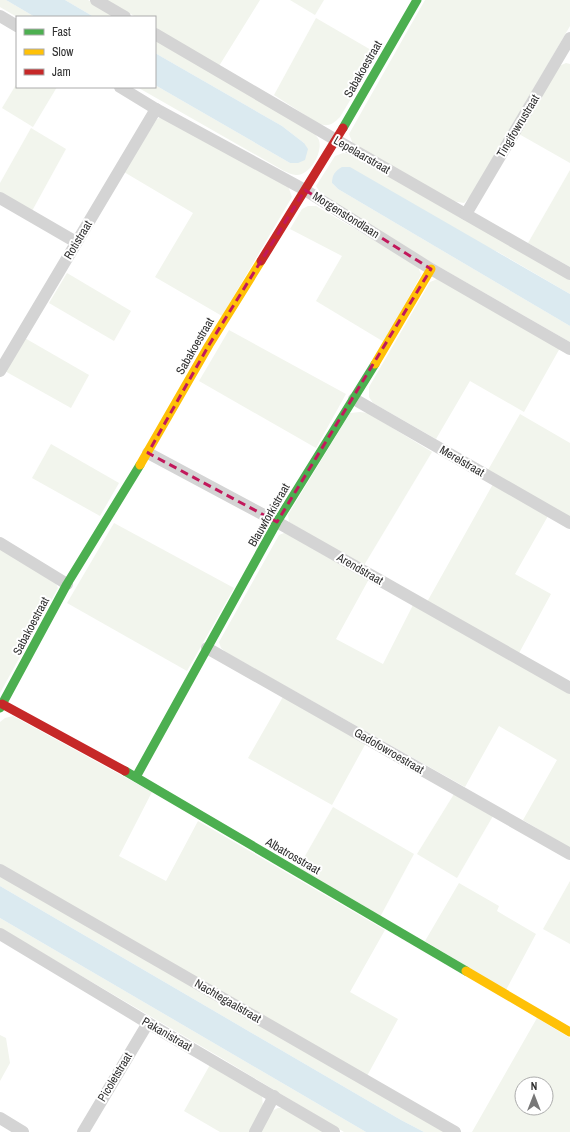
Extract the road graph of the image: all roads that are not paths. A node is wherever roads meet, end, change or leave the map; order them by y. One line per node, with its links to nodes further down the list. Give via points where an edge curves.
1 (96, 0): 4 (street)
2 (417, 0): 11 (street, Sabakoestraat)
3 (0, 16): 5 (street)
4 (123, 16)
5 (16, 25)
6 (156, 35): 11 (street, Lepelaarstraat)
7 (570, 38): 8 (street, Tingifowrustraat)
8 (566, 55): 14 (street, Tingifowrustraat)
9 (122, 88): 10 (street, Morgenstondlaan)
10 (156, 108): 12 (street, Morgenstondlaan); 15 (street, Rotistraat)
11 (336, 140): 12 (street, Sabakoestraat); 14 (street, Lepelaarstraat)
12 (305, 190): 16 (street, Morgenstondlaan); 21 (street, Sabakoestraat, via 209,345)
13 (0, 198): 15 (street)
14 (466, 214): 17 (street, Lepelaarstraat)
15 (76, 242): 19 (street, Rotistraat)
16 (431, 269): 18 (street, Morgenstondlaan); 20 (street, Blauwforkistraat)
17 (570, 274)
18 (570, 349)
19 (1, 368)
20 (354, 399): 22 (street, Blauwforkistraat); 23 (street, Merelstraat)
21 (148, 453): 22 (street, Arendstraat); 25 (street, Sabakoestraat)
22 (277, 522): 26 (street, Blauwforkistraat); 27 (street, Arendstraat)
23 (570, 523)
24 (0, 543): 25 (street)
25 (67, 584): 28 (street, Sabakoestraat)
26 (208, 648): 29 (street, Blauwforkistraat); 30 (street, Gadofowroestraat)
27 (570, 688)
28 (1, 706): 29 (street, Albatrosstraat)
29 (136, 778): 34 (street, Albatrosstraat)
30 (570, 854)
31 (0, 870): 41 (street, Nachtegaalstraat)
32 (0, 934): 33 (street, Pakanistraat)
33 (148, 1023): 35 (street, Pakanistraat); 38 (street, Picoletstraat)
34 (570, 1032)
35 (274, 1096): 39 (street); 40 (street, Pakanistraat)
36 (0, 1118): 37 (street)
37 (23, 1132)
38 (83, 1132)
39 (255, 1132)
40 (334, 1132)
41 (455, 1132)

